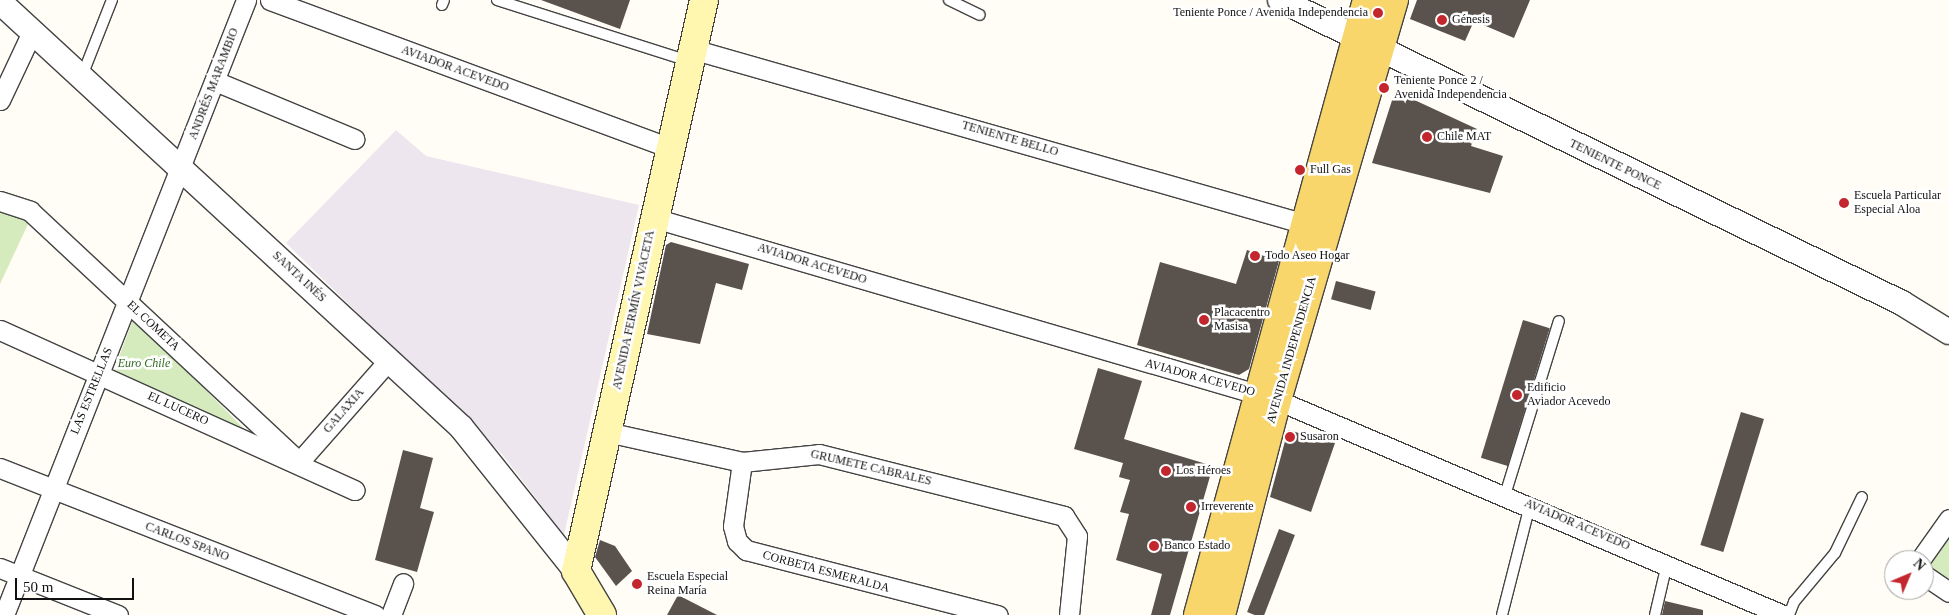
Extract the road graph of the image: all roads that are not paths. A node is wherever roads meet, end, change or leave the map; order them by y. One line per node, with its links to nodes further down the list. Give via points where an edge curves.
1 (112, 0): 15 (lane)
2 (246, 0): 16 (street, ANDRÉS MARAMBIO)
3 (270, 0): 19 (street, AVIADOR ACEVEDO)
4 (498, 0): 14 (lane)
5 (704, 0): 14 (main road, AVENIDA FERMÍN VIVACETA)
6 (949, 0): 11 (lane)
7 (1280, 0): 13 (street, TENIENTE PONCE)
8 (1367, 0): 13 (main road, AVENIDA INDEPENDENCIA)
9 (1394, 0): 13 (main road, AVENIDA INDEPENDENCIA)
10 (0, 2): 12 (street, SANTA INÉS)
11 (980, 15)
12 (32, 32): 15 (street, SANTA INÉS); 17 (street)
13 (1367, 44): 23 (main road, AVENIDA INDEPENDENCIA); 27 (street, TENIENTE PONCE, via 1902,303)
14 (691, 55): 19 (main road, AVENIDA FERMÍN VIVACETA); 23 (street, TENIENTE BELLO)
15 (81, 77): 20 (street, SANTA INÉS)
16 (215, 81): 18 (street); 20 (street, ANDRÉS MARAMBIO)
17 (0, 100)
18 (354, 139)
19 (670, 148): 22 (main road, AVENIDA FERMÍN VIVACETA)
20 (181, 168): 24 (street, LAS ESTRELLAS); 28 (street, SANTA INÉS)
21 (0, 201): 24 (street, EL COMETA, via 30,211)
22 (654, 218): 30 (street, AVIADOR ACEVEDO); 31 (main road, AVENIDA FERMÍN VIVACETA)
23 (1315, 226): 30 (main road, AVENIDA INDEPENDENCIA)
24 (128, 302): 29 (street, LAS ESTRELLAS); 32 (street, EL COMETA)
25 (1559, 321): 37 (lane)
26 (0, 330): 29 (street, EL LUCERO)
27 (1949, 332)
28 (389, 360): 32 (street, GALAXIA); 44 (street, SANTA INÉS, via 477,444)
29 (98, 374): 32 (street, EL LUCERO); 35 (street, LAS ESTRELLAS)
30 (1267, 397): 37 (street, AVIADOR ACEVEDO); 56 (main road, AVENIDA INDEPENDENCIA); 57 (main road, AVENIDA INDEPENDENCIA)
31 (607, 432): 33 (street, GRUMETE CABRALES); 44 (main road, AVENIDA FERMÍN VIVACETA)
32 (299, 462): 36 (street, EL LUCERO)
33 (742, 462): 54 (street, CORBETA ESMERALDA, via 733,526 737,541 746,550); 55 (street, GRUMETE CABRALES, via 819,454 1059,515 1072,523 1077,536)
34 (0, 468): 35 (street, CARLOS SPANO)
35 (53, 489): 45 (street, LAS ESTRELLAS); 51 (street, CARLOS SPANO)
36 (356, 490)
37 (1505, 495): 39 (street, AVIADOR ACEVEDO)
38 (1862, 497): 61 (lane, via 1835,553 1794,602)
39 (1530, 505): 42 (street, AVIADOR ACEVEDO); 58 (lane)
40 (1949, 519): 41 (street)
41 (1927, 550)
42 (1668, 564): 59 (lane); 60 (street, AVIADOR ACEVEDO)
43 (0, 568): 45 (street)
44 (576, 571): 53 (main road)
45 (19, 576): 49 (street, LAS ESTRELLAS); 50 (street)
46 (1934, 582): 48 (street)
47 (404, 583): 52 (street)
48 (1949, 592)
49 (4, 615)
50 (118, 615)
51 (375, 615)
52 (391, 615)
53 (602, 615)
54 (998, 615)
55 (1069, 615)
56 (1198, 615)
57 (1221, 615)
58 (1502, 615)
59 (1655, 615)
60 (1783, 615)
61 (1789, 615)

